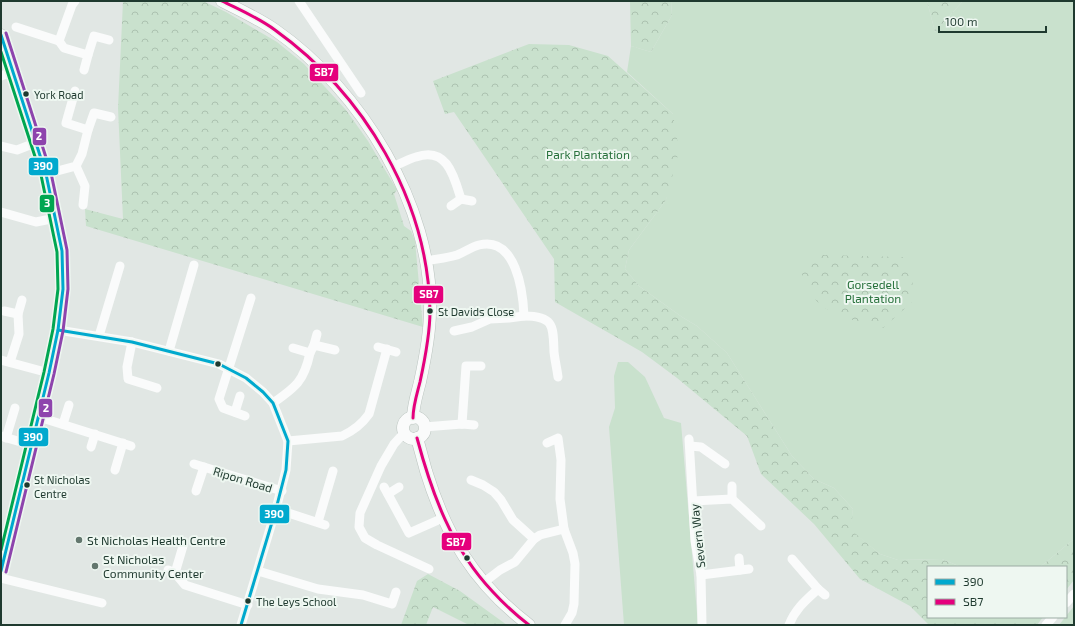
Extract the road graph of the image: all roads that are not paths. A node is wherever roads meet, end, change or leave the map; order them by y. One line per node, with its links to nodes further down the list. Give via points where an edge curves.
1 (75, 1): 7 (street)
2 (222, 1): 18 (street, via 275,30 326,74 374,133)
3 (299, 1): 12 (street)
4 (16, 27): 7 (street)
5 (1, 35): 10 (street)
6 (109, 40): 8 (street, via 94,36)
7 (59, 41): 8 (street, via 64,48)
8 (88, 55): 9 (street)
9 (84, 70)
10 (7, 74): 15 (street)
11 (75, 91): 14 (street, via 66,123)
12 (361, 93)
13 (111, 117): 14 (street, via 94,113)
14 (88, 130): 17 (street)
15 (35, 143): 16 (street, via 17,150); 19 (street)
16 (1, 146)
17 (76, 166): 19 (street); 22 (street, via 85,186)
18 (393, 166): 20 (street, via 417,156 435,155 445,161 453,174); 26 (street, via 412,208)
19 (46, 174): 25 (street)
20 (461, 199): 21 (street); 23 (street)
21 (472, 201)
22 (83, 205)
23 (451, 206)
24 (1, 212): 25 (street, via 36,222)
25 (56, 218): 34 (street, via 62,251 63,289)
26 (426, 261): 33 (street, via 456,255 481,244 501,248 509,255 514,265); 57 (street, via 430,311 428,337)
27 (194, 265): 43 (street, via 182,288)
28 (120, 266): 37 (street, via 113,275)
29 (22, 300): 32 (street)
30 (251, 304): 46 (street)
31 (4, 311): 32 (street)
32 (18, 314): 44 (street, via 19,334)
33 (524, 316): 35 (street, via 490,319); 48 (street, via 541,318 552,328)
34 (58, 330): 37 (street, Ripon Road); 47 (street)
35 (454, 331)
36 (317, 334): 40 (street)
37 (100, 336): 38 (street, Ripon Road)
38 (132, 342): 43 (street, Ripon Road); 49 (street, via 127,367 128,379)
39 (293, 348): 40 (street)
40 (312, 349): 42 (street); 51 (street, via 306,370 299,382)
41 (387, 349): 66 (street, via 369,414 364,421 342,436)
42 (335, 350)
43 (169, 351): 46 (street, Ripon Road)
44 (6, 361): 47 (street)
45 (481, 366): 59 (street, via 461,366)
46 (229, 369): 51 (street, Ripon Road, via 246,378); 54 (street, via 219,399 223,408)
47 (49, 373): 56 (street)
48 (558, 377)
49 (157, 388)
50 (240, 396): 54 (street)
51 (273, 403): 66 (street, Ripon Road)
52 (69, 405): 58 (street)
53 (15, 408): 64 (street)
54 (235, 412): 55 (street)
55 (245, 416)
56 (39, 417): 58 (street); 68 (street)
57 (413, 418): 61 (street, via 419,419); 62 (street, via 404,423)
58 (63, 424): 63 (street)
59 (462, 424): 60 (street); 61 (street)
60 (474, 425)
61 (424, 427): 65 (street, via 423,434)
62 (404, 433): 65 (street, via 410,438); 91 (street, via 381,466 360,512 359,527 365,538)
63 (95, 434): 69 (street); 73 (street, via 127,444)
64 (4, 437): 68 (street)
65 (417, 438): 83 (street)
66 (288, 441): 79 (street, Ripon Road)
67 (547, 443): 85 (street, via 558,438 560,445 560,499)
68 (31, 445): 88 (street)
69 (91, 447)
70 (194, 464): 72 (street, Ripon Road)
71 (725, 464): 81 (street, Severn Way, via 701,447 690,443)
72 (204, 467): 78 (street, Ripon Road); 79 (street, Ripon Road)
73 (115, 470)
74 (333, 471): 82 (street, Ripon Road, via 321,501 321,523)
75 (471, 480): 86 (street, via 494,492 513,520)
76 (732, 486): 80 (street)
77 (399, 487): 83 (street, via 386,490 409,534)
78 (196, 491)
79 (282, 491): 82 (street, Ripon Road)
80 (732, 499): 81 (street); 84 (street)
81 (693, 501): 94 (street, Severn Way, via 696,551)
82 (276, 509): 93 (street, Ripon Road)
83 (443, 518): 96 (street, via 459,550)
84 (761, 526)
85 (564, 530): 86 (street, via 544,533); 104 (street, via 575,564 574,604)
86 (534, 539): 96 (street, via 515,562)
87 (183, 546): 101 (street, via 171,572 185,584)
88 (3, 552): 92 (street)
89 (739, 558): 94 (street, via 745,569)
90 (792, 559): 106 (street, via 821,592 799,606)
91 (429, 569)
92 (1, 571)
93 (258, 571): 97 (street, via 318,589 363,595 392,604); 101 (street, Ripon Road)
94 (701, 575): 105 (street, Severn Way)
95 (1, 578): 100 (street)
96 (484, 583): 103 (street, via 501,602)
97 (396, 592)
98 (1074, 594): 99 (street)
99 (1067, 602)
100 (102, 603)
101 (248, 605): 102 (street, Ripon Road)
102 (241, 625)
103 (529, 625)
104 (565, 625)
105 (702, 625)
106 (789, 625)

